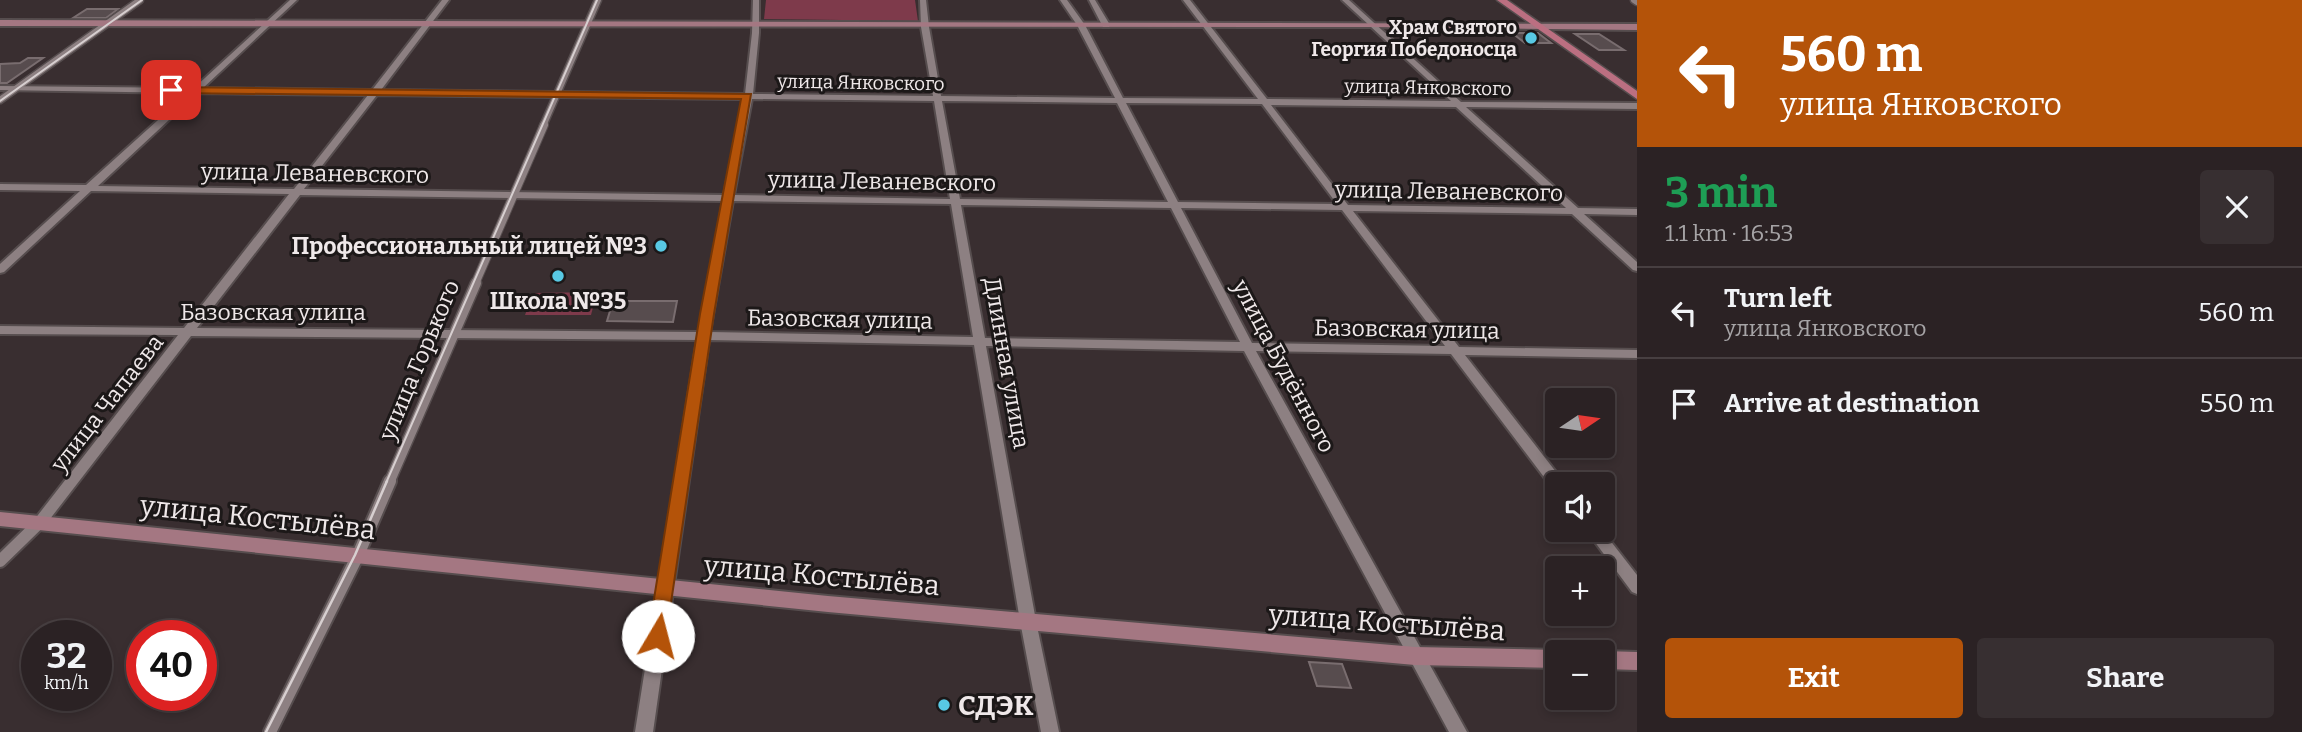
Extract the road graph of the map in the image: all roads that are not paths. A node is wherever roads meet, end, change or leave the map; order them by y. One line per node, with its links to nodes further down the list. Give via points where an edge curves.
1 (140, 0): 16 (street)
2 (294, 0): 17 (street)
3 (446, 0): 18 (street, улица Чапаева)
4 (598, 0): 19 (street, улица Горького)
5 (756, 0): 20 (street)
6 (923, 0): 21 (street, Длинная улица)
7 (1063, 0): 14 (street, улица Будённого)
8 (1092, 0): 22 (street)
9 (1186, 0): 23 (street)
10 (1345, 0): 24 (street)
11 (1501, 0): 25 (main road)
12 (1509, 0): 25 (main road)
13 (1081, 9): 14 (street)
14 (1079, 22): 21 (main road); 22 (main road); 37 (street, улица Будённого)
15 (0, 23): 16 (main road)
16 (108, 23): 17 (main road); 28 (street)
17 (269, 23): 18 (main road); 30 (street)
18 (428, 23): 19 (main road); 31 (street, улица Чапаева)
19 (588, 23): 20 (main road); 32 (street, улица Горького)
20 (757, 23): 21 (main road); 33 (street)
21 (925, 24): 36 (street, Длинная улица)
22 (1106, 25): 23 (main road)
23 (1205, 25): 24 (main road); 38 (street)
24 (1369, 25): 25 (main road); 39 (street)
25 (1543, 27): 26 (main road); 29 (main road); 34 (main road)
26 (1637, 27)
27 (0, 88): 28 (street, улица Янковского)
28 (17, 88): 30 (street, улица Янковского); 35 (street)
29 (1637, 89)
30 (197, 90): 31 (street, улица Янковского); 42 (street)
31 (375, 92): 32 (street, улица Янковского); 43 (street, улица Чапаева)
32 (556, 94): 33 (street, улица Янковского); 44 (street, улица Горького)
33 (747, 96): 36 (street, улица Янковского); 45 (street)
34 (1637, 96)
35 (0, 100)
36 (938, 100): 37 (street, улица Янковского); 46 (street, Длинная улица)
37 (1120, 101): 38 (street, улица Янковского); 47 (street, улица Будённого)
38 (1263, 102): 39 (street, улица Янковского); 48 (street)
39 (1457, 103): 40 (street, улица Янковского); 49 (street)
40 (1637, 106)
41 (0, 187): 42 (street, улица Леваневского)
42 (89, 189): 43 (street, улица Леваневского); 52 (street)
43 (298, 192): 44 (street, улица Леваневского); 54 (street, улица Чапаева)
44 (513, 194): 45 (street, улица Леваневского); 55 (street, улица Горького)
45 (728, 198): 46 (street, улица Леваневского); 56 (street)
46 (957, 202): 47 (street, улица Леваневского); 57 (street, Длинная улица)
47 (1173, 205): 48 (street, улица Леваневского); 58 (street, улица Будённого)
48 (1345, 209): 49 (street, улица Леваневского); 59 (street)
49 (1576, 211): 50 (street, улица Леваневского); 51 (street)
50 (1637, 212)
51 (1637, 268)
52 (0, 270)
53 (0, 330): 54 (street, Базовская улица)
54 (189, 333): 55 (street, Базовская улица); 63 (street, улица Чапаева)
55 (454, 334): 56 (street, Базовская улица); 65 (street, улица Горького)
56 (703, 337): 57 (street, Базовская улица); 68 (street)
57 (981, 344): 58 (street, Базовская улица); 69 (street, Длинная улица)
58 (1248, 347): 59 (street, Базовская улица); 70 (street, улица Будённого)
59 (1455, 351): 60 (street, Базовская улица); 61 (street)
60 (1637, 354)
61 (1548, 472)
62 (0, 519): 63 (main road, улица Костылёва)
63 (38, 524): 65 (main road, улица Костылёва); 66 (street, улица Чапаева)
64 (1602, 542): 67 (street)
65 (358, 555): 68 (main road, улица Костылёва); 74 (street, улица Горького)
66 (0, 561)
67 (1637, 587)
68 (665, 589): 69 (main road, улица Костылёва); 75 (street)
69 (1028, 621): 70 (main road, улица Костылёва); 76 (street, Длинная улица)
70 (1415, 656): 71 (main road, улица Костылёва); 77 (street, улица Будённого)
71 (1545, 659)
72 (1615, 660): 73 (main road)
73 (1637, 661)
74 (270, 732)
75 (644, 732)
76 (1050, 732)
77 (1458, 732)

